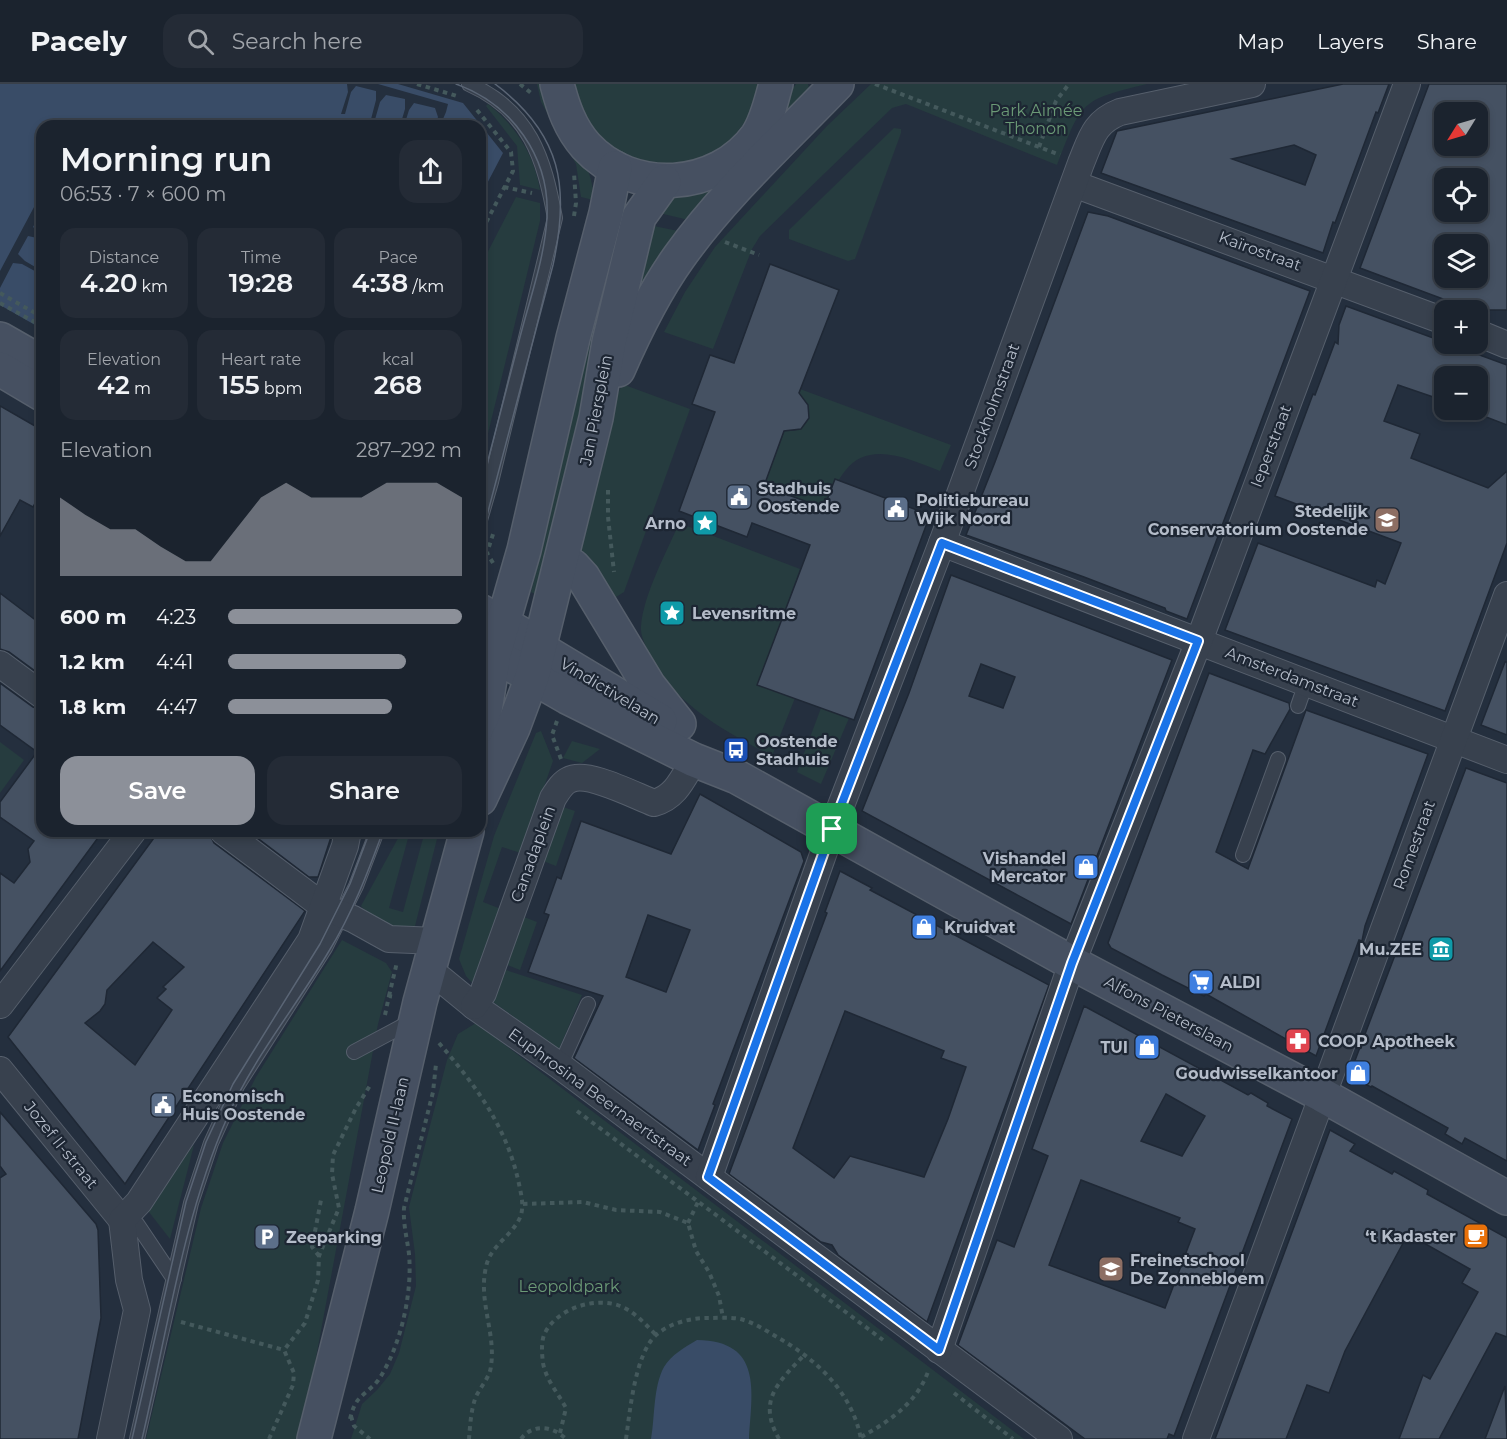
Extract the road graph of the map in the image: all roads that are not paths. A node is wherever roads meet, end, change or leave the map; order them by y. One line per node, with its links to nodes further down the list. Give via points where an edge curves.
1 (469, 84): 19 (lane, via 506,107 533,141 548,180 555,218)
2 (776, 84): 9 (street, via 757,135 739,154 691,179)
3 (837, 84): 18 (street, via 722,204 678,258 638,324)
4 (1252, 84): 8 (street, Stockholmstraat, via 1107,117 1098,125)
5 (1407, 84): 10 (street, Ieperstraat)
6 (545, 90): 7 (street, via 587,146)
7 (615, 168): 9 (street, via 637,178); 23 (street, via 524,550)
8 (1078, 173): 10 (street, Kaïrostraat); 20 (street, Stockholmstraat)
9 (663, 182): 18 (street, Jan Piersplein, via 639,217 609,342)
10 (1334, 279): 11 (street, Kaïrostraat); 24 (street, Ieperstraat)
11 (1434, 317)
12 (1488, 337): 14 (street)
13 (0, 339): 15 (street)
14 (1507, 345)
15 (36, 360)
16 (0, 369): 17 (street)
17 (36, 390)
18 (596, 418): 21 (street, Jan Piersplein)
19 (486, 499)
20 (942, 543): 24 (street, Amsterdamstraat); 35 (street, Stockholmstraat)
21 (561, 561): 25 (street, Jan Piersplein); 31 (street, via 573,566 583,577)
22 (1507, 595): 30 (street, Romestraat)
23 (489, 634): 25 (street, Vindictivelaan); 27 (street); 28 (street, Vindictivelaan)
24 (1198, 641): 30 (street, Amsterdamstraat, via 1302,695); 44 (street, Ieperstraat)
25 (541, 645): 28 (street); 31 (street, Vindictivelaan)
26 (0, 664): 29 (street)
27 (486, 670)
28 (532, 677): 31 (street, Vindictivelaan); 34 (street)
29 (36, 691)
30 (1452, 740): 33 (street, Amsterdamstraat); 53 (street, Romestraat)
31 (692, 750): 35 (street, Vindictivelaan); 48 (street, Canadaplein, via 678,788 665,800 654,803 589,778 568,780 560,787 483,993)
32 (1278, 759): 41 (lane)
33 (1507, 760)
34 (486, 786)
35 (832, 829): 44 (street, Alfons Pieterslaan); 54 (street, Stockholmstraat)
36 (128, 837): 46 (street)
37 (231, 837): 42 (street)
38 (347, 837): 42 (street)
39 (374, 837): 42 (lane)
40 (465, 837): 43 (street, Leopold II-laan)
41 (1243, 855)
42 (333, 911): 43 (street, via 389,939); 56 (street, via 140,1202); 57 (lane, via 320,956 256,1054 222,1116 191,1203)
43 (437, 941): 45 (street, Leopold II-laan)
44 (1072, 963): 53 (street, Alfons Pieterslaan); 58 (street, Ieperstraat)
45 (428, 975): 48 (street, Euphrosina Beernaertstraat, via 441,979); 49 (street, Leopold II-laan)
46 (0, 1005)
47 (588, 1005): 51 (lane)
48 (474, 1006): 51 (street, Euphrosina Beernaertstraat)
49 (417, 1019): 50 (lane); 61 (street, Leopold II-laan)
50 (354, 1052)
51 (560, 1066): 54 (street, Euphrosina Beernaertstraat)
52 (0, 1070): 56 (street, Jozef II-straat)
53 (1322, 1095): 55 (street, Alfons Pieterslaan); 63 (street, Romestraat)
54 (708, 1177): 58 (street, Euphrosina Beernaertstraat)
55 (1507, 1198)
56 (122, 1220): 57 (lane, via 137,1224); 59 (street, via 137,1310)
57 (174, 1279): 60 (lane)
58 (939, 1350): 62 (street, Euphrosina Beernaertstraat)
59 (110, 1439)
60 (137, 1439)
61 (314, 1439)
62 (1059, 1439)
63 (1196, 1439)

